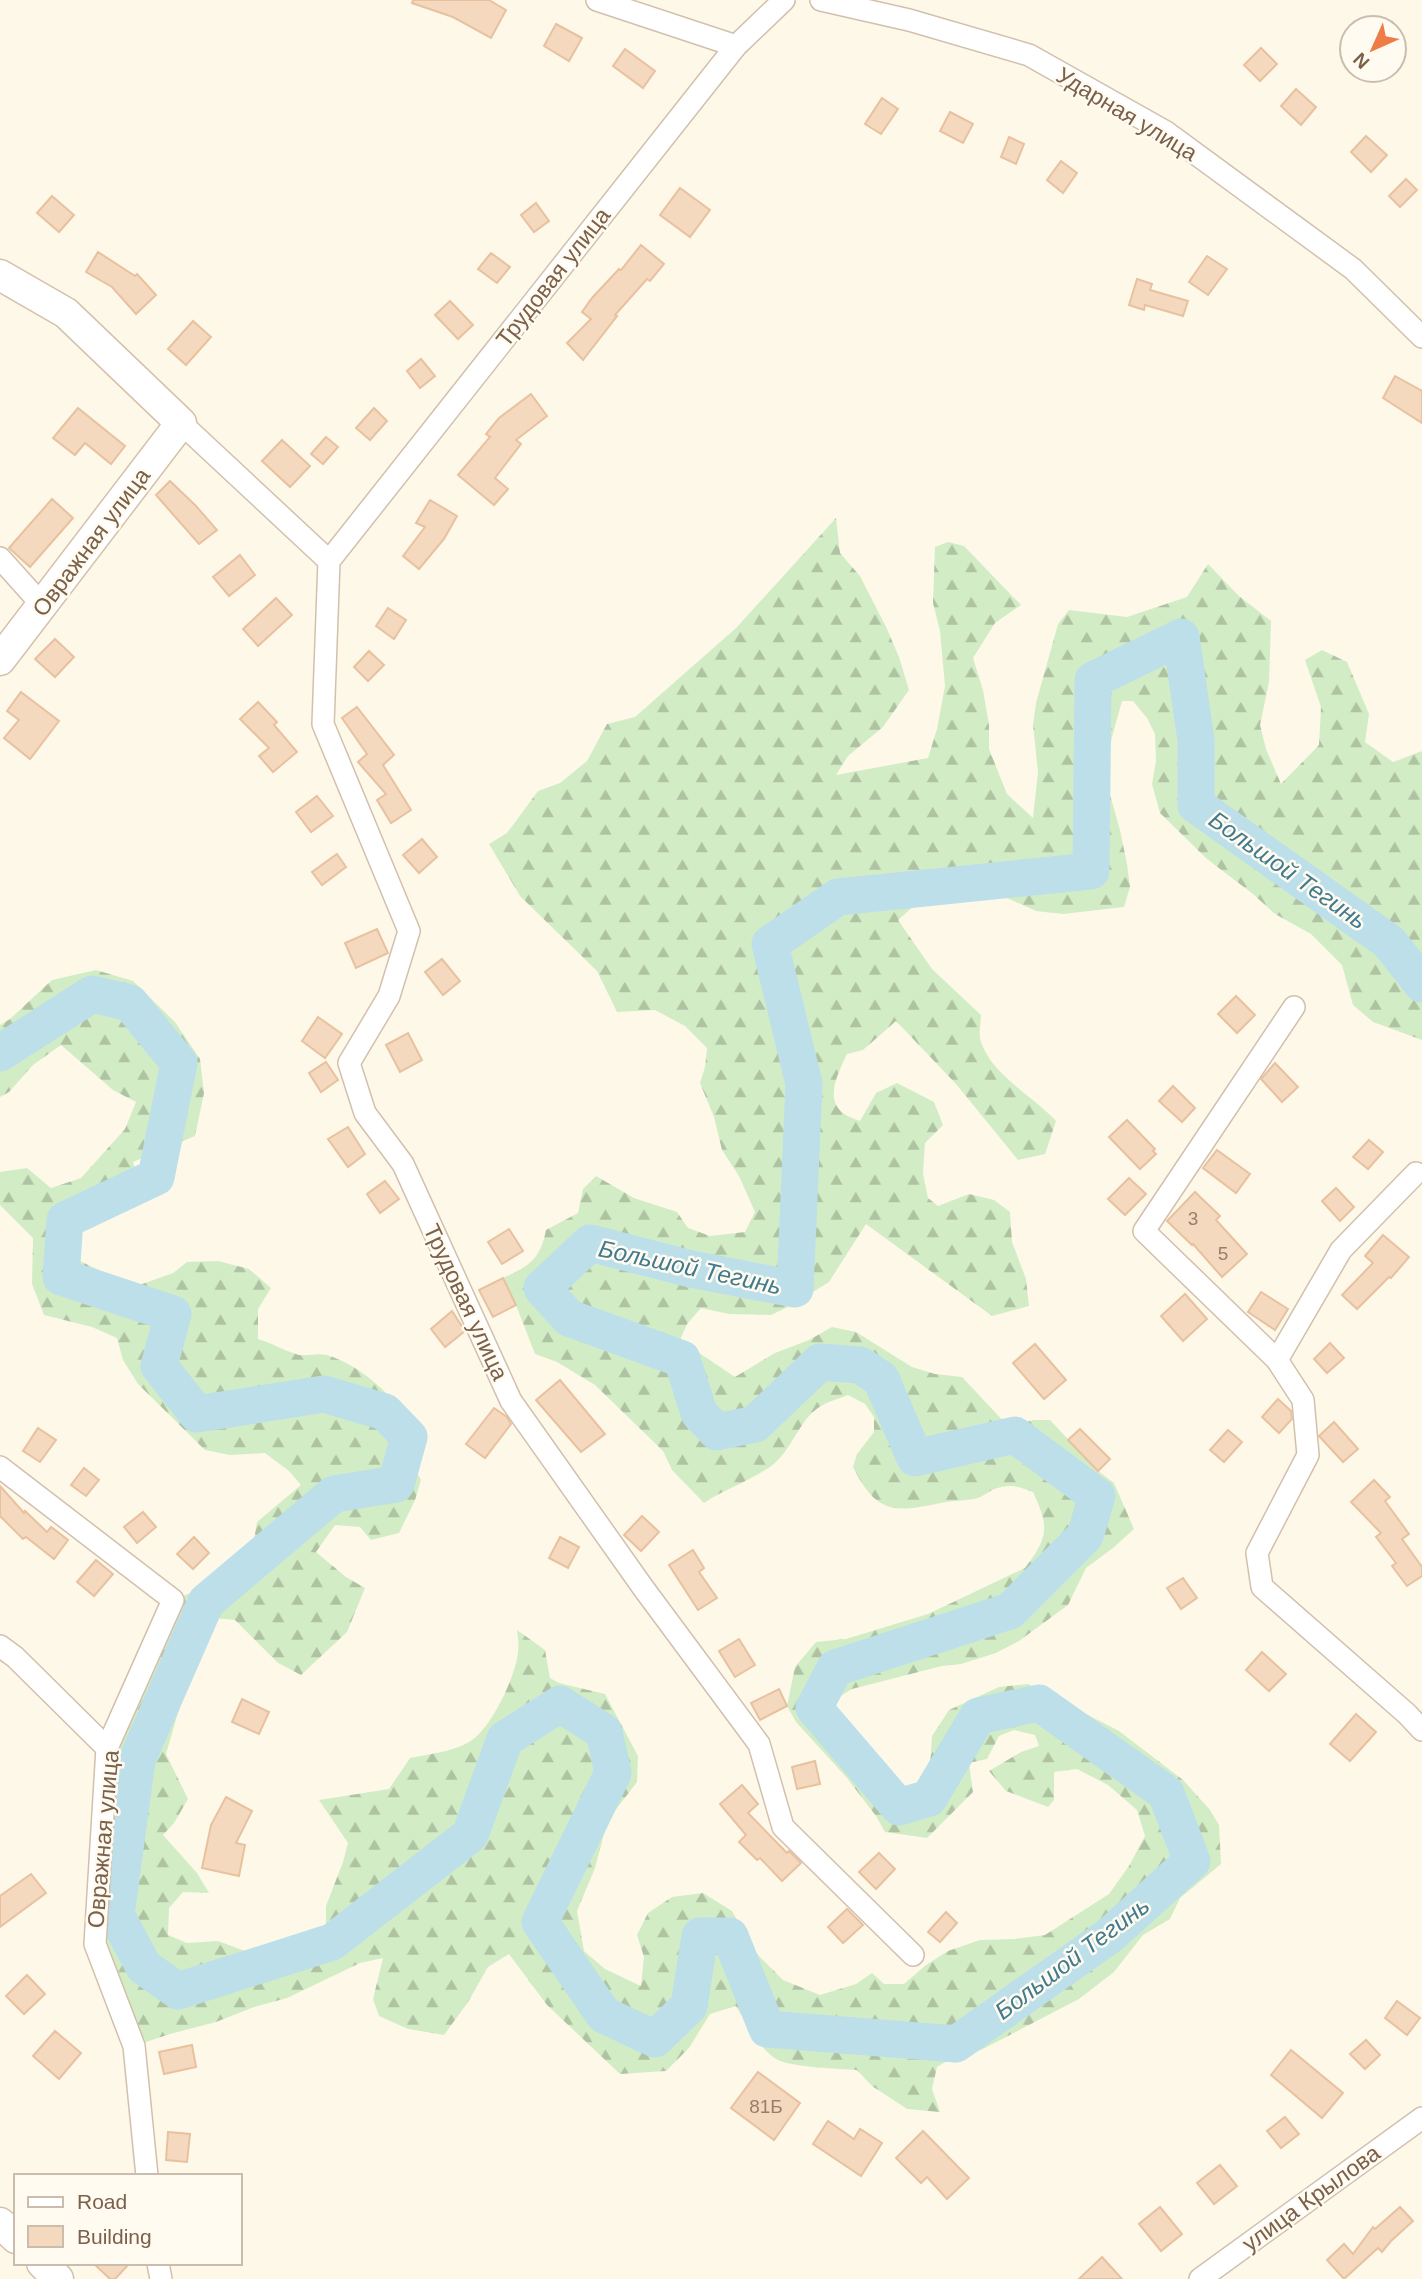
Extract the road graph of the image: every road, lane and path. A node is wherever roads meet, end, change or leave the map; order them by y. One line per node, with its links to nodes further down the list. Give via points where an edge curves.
1 (597, 0): 4 (street)
2 (784, 0): 4 (street, Трудовая улица)
3 (821, 0): 6 (street, Ударная улица, via 1029,55 1166,132 1353,269)
4 (736, 46): 9 (street, Трудовая улица)
5 (0, 275): 7 (street, via 66,313)
6 (1422, 337)
7 (181, 423): 9 (street); 10 (street, Овражная улица)
8 (0, 558): 10 (street)
9 (329, 561): 19 (street, Трудовая улица, via 323,724 410,931 389,996 349,1063 365,1113 402,1164 511,1401 759,1744 783,1826)
10 (43, 606): 11 (street, Овражная улица)
11 (0, 660)
12 (1294, 1007): 14 (street, via 1144,1231)
13 (1416, 1173): 14 (street, via 1342,1250)
14 (1277, 1360): 17 (street, via 1303,1400 1308,1455 1256,1553 1262,1587)
15 (0, 1467): 18 (street, Овражная улица, via 173,1600)
16 (0, 1646): 18 (street)
17 (1422, 1730)
18 (107, 1748): 21 (street, Овражная улица, via 95,1944 134,2046)
19 (913, 1955)
20 (1422, 2118): 26 (street, улица Крылова)
21 (146, 2174)
22 (0, 2222): 23 (street)
23 (14, 2236)
24 (44, 2265): 25 (street)
25 (58, 2279)
26 (1200, 2279)

